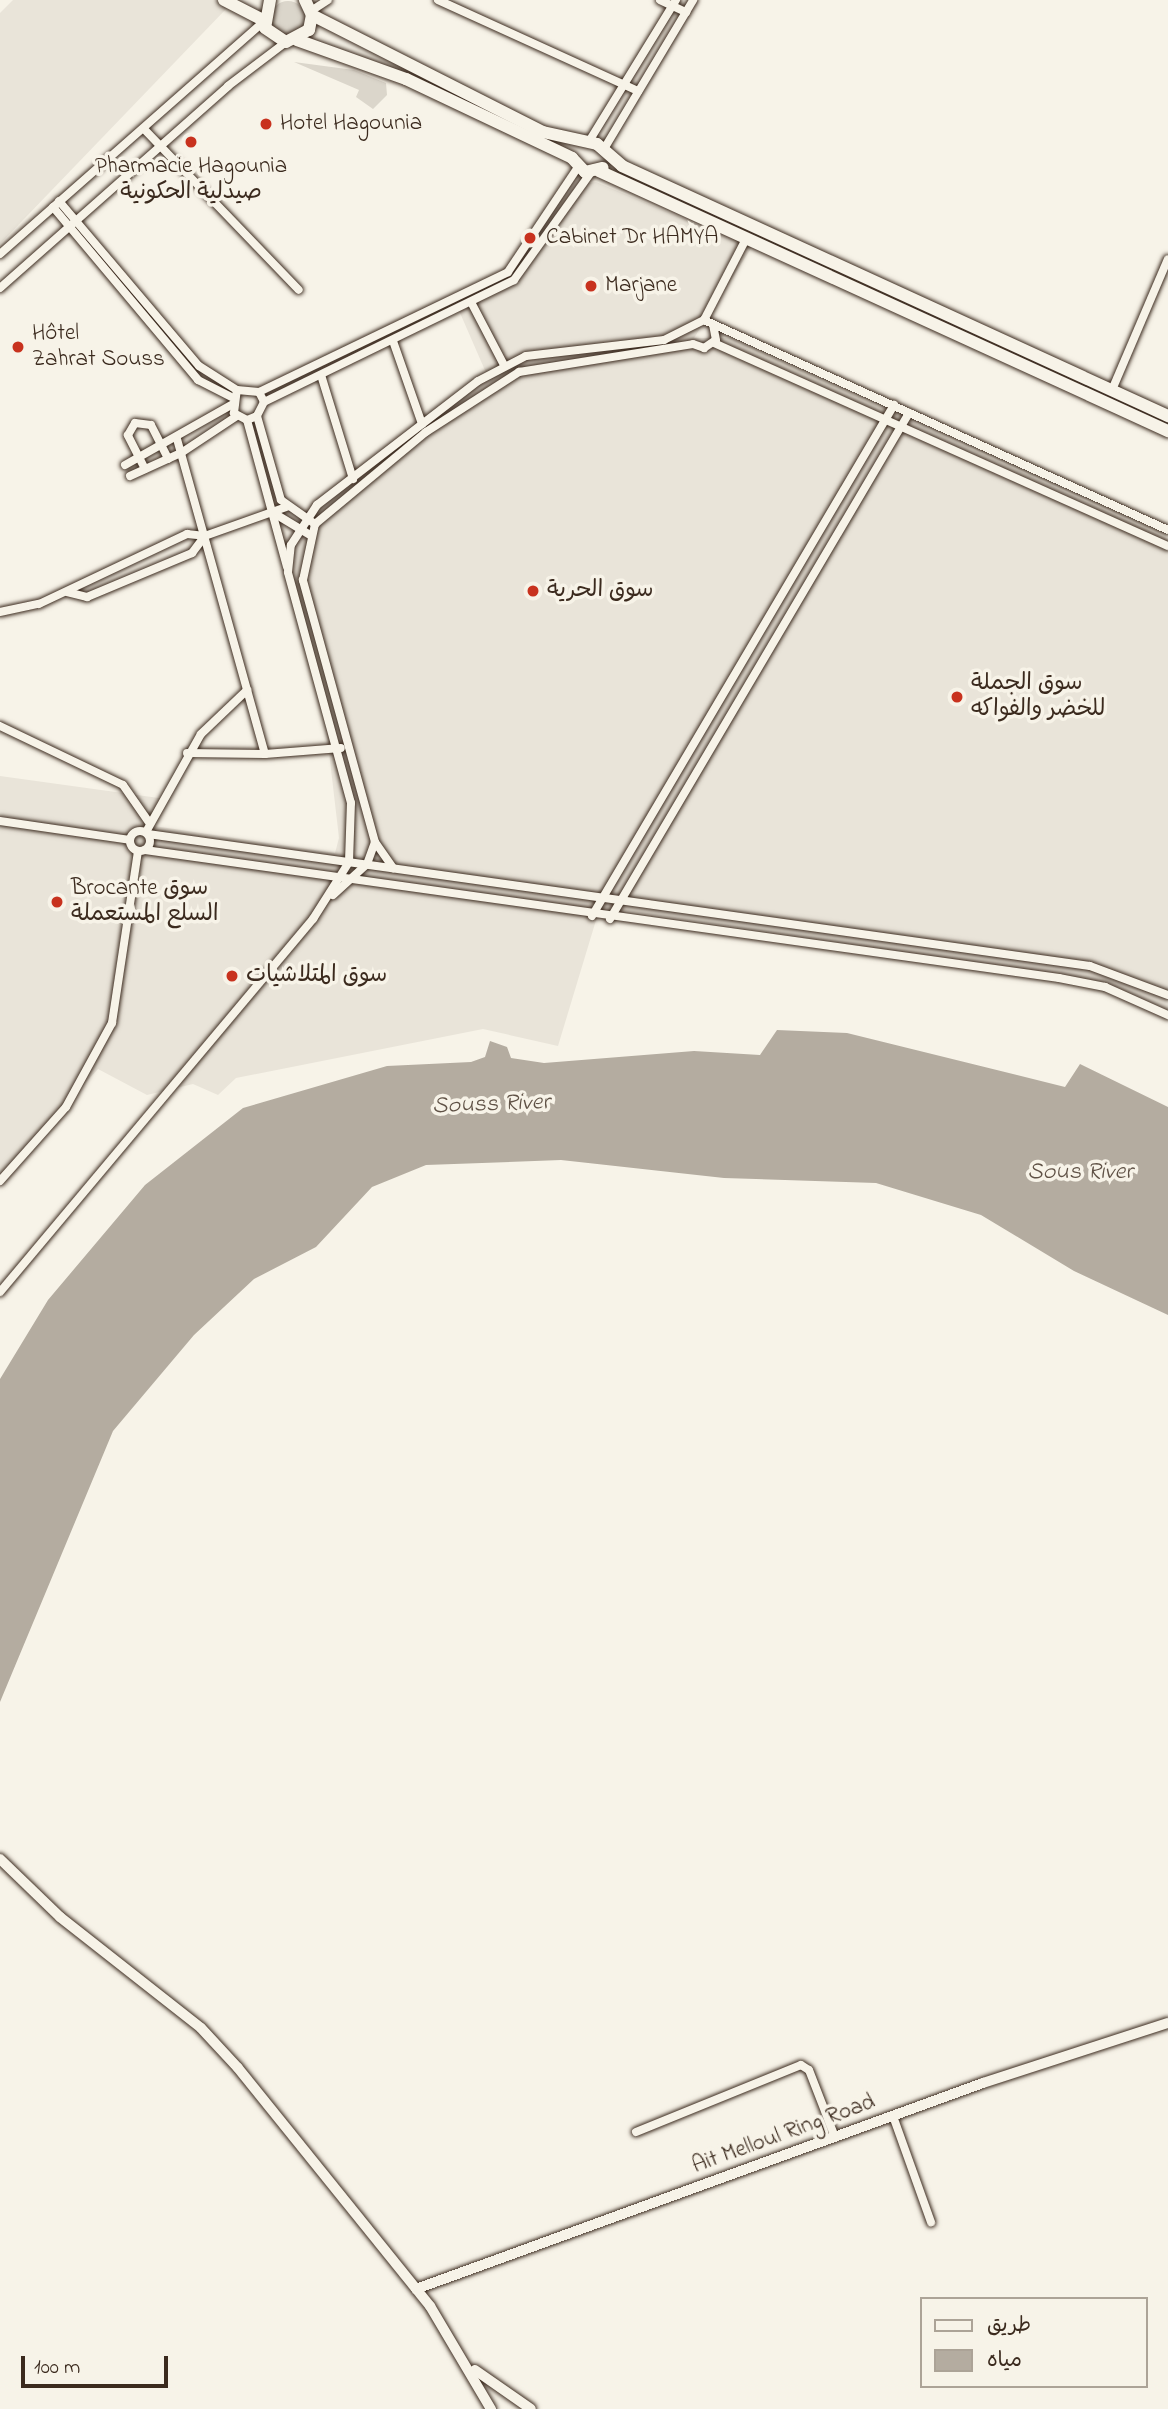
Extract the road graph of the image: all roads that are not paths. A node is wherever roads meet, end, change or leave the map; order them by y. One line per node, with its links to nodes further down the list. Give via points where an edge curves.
1 (224, 0): 11 (main road)
2 (270, 0): 11 (main road)
3 (328, 0): 9 (street)
4 (438, 0): 7 (street)
5 (660, 0): 8 (street)
6 (694, 0): 10 (street)
7 (453, 3): 13 (street)
8 (674, 3): 10 (street); 13 (street)
9 (309, 9): 12 (main road, via 309,30); 16 (main road, via 510,116)
10 (686, 12): 14 (street)
11 (263, 21): 12 (main road, via 274,38); 15 (street)
12 (291, 41): 17 (street); 19 (main road, via 406,79)
13 (626, 85): 14 (street); 16 (street)
14 (638, 91): 18 (street)
15 (144, 129): 17 (street); 20 (street)
16 (585, 144): 18 (main road); 19 (main road)
17 (160, 146): 21 (street); 26 (street)
18 (605, 153): 19 (main road); 36 (main road)
19 (586, 168): 22 (main road); 27 (street, via 519,275); 37 (street, via 508,272)
20 (56, 204): 21 (street); 23 (street)
21 (73, 223): 25 (street); 38 (street, via 195,362)
22 (747, 239): 28 (street); 49 (main road)
23 (0, 254)
24 (1168, 259): 36 (street)
25 (0, 288)
26 (299, 290)
27 (471, 302): 31 (street); 34 (street)
28 (704, 320): 29 (street); 30 (street)
29 (713, 325): 32 (street); 40 (street)
30 (691, 327): 33 (street); 34 (street, via 664,340 554,349)
31 (393, 341): 35 (street); 47 (street)
32 (714, 343): 33 (street); 46 (street)
33 (693, 344): 50 (street, via 538,365 485,390)
34 (504, 365): 47 (street)
35 (321, 375): 39 (street); 59 (street)
36 (1112, 390): 44 (main road)
37 (259, 392): 38 (street); 39 (street)
38 (233, 397): 42 (street); 51 (street)
39 (264, 402): 43 (street)
40 (894, 405): 41 (street); 46 (street)
41 (909, 413): 48 (street); 66 (street)
42 (237, 416): 45 (street); 53 (street)
43 (257, 416): 45 (street); 61 (street)
44 (1168, 416)
45 (247, 419): 62 (street)
46 (886, 419): 48 (street); 71 (street)
47 (421, 422): 50 (street); 59 (street)
48 (902, 426): 69 (street); 73 (street)
49 (1168, 431)
50 (426, 432): 60 (street)
51 (177, 439): 52 (street); 53 (street)
52 (162, 446): 54 (street); 54 (street, via 151,425 135,423 128,435); 55 (street)
53 (181, 453): 55 (street); 68 (street)
54 (139, 458): 56 (street); 57 (street)
55 (168, 459): 57 (street)
56 (125, 465)
57 (145, 469): 58 (street)
58 (130, 476)
59 (352, 476): 60 (street); 63 (street)
60 (357, 486): 64 (street)
61 (286, 507): 62 (street); 63 (street)
62 (272, 512): 65 (street); 68 (street); 70 (street)
63 (303, 518): 64 (street); 65 (street)
64 (315, 524): 67 (street)
65 (297, 528): 67 (street); 70 (street)
66 (1168, 530)
67 (310, 535): 79 (street, via 303,580)
68 (205, 536): 72 (street, via 187,534); 72 (street, via 192,553 87,597); 77 (street)
69 (1168, 546)
70 (288, 572): 80 (street)
71 (785, 589): 73 (street); 74 (street)
72 (67, 592): 76 (street)
73 (800, 596): 75 (street)
74 (780, 598): 75 (street); 95 (street)
75 (794, 607): 96 (street)
76 (0, 612)
77 (247, 690): 81 (street); 82 (street)
78 (0, 726): 84 (street, via 122,785)
79 (348, 746): 80 (street); 87 (street)
80 (337, 749): 82 (street); 89 (street, via 351,803)
81 (187, 753): 82 (street); 84 (street)
82 (265, 754)
83 (0, 821): 86 (street)
84 (148, 821): 85 (street)
85 (147, 833): 86 (street, via 136,832); 88 (street); 89 (street)
86 (130, 840): 88 (street)
87 (375, 842): 90 (street); 91 (street)
88 (141, 850): 92 (street); 101 (street, via 112,1023 66,1107)
89 (349, 862): 90 (street); 92 (street)
90 (367, 864): 91 (street); 93 (street)
91 (393, 868): 95 (street)
92 (340, 877): 93 (street); 94 (street)
93 (352, 879): 94 (street); 97 (street)
94 (328, 899): 102 (street)
95 (598, 901): 96 (street); 97 (street)
96 (618, 903): 98 (street); 99 (street, via 1090,966)
97 (592, 916): 98 (street)
98 (610, 919): 100 (street, via 1059,978 1105,987)
99 (1168, 995)
100 (1168, 1015)
101 (0, 1181)
102 (0, 1292)
103 (0, 1859): 109 (street, via 60,1917 201,2028 294,2133)
104 (1168, 2023): 105 (street, Ait Melloul Ring Road)
105 (893, 2116): 107 (street, Ait Melloul Ring Road); 108 (street)
106 (636, 2132): 107 (street, via 801,2065 809,2070)
107 (835, 2137): 109 (street, Ait Melloul Ring Road)
108 (931, 2222)
109 (416, 2289): 110 (street)
110 (472, 2368): 111 (street); 112 (street)
111 (513, 2401): 113 (street); 114 (street)
112 (491, 2409)
113 (497, 2409)
114 (531, 2409)

